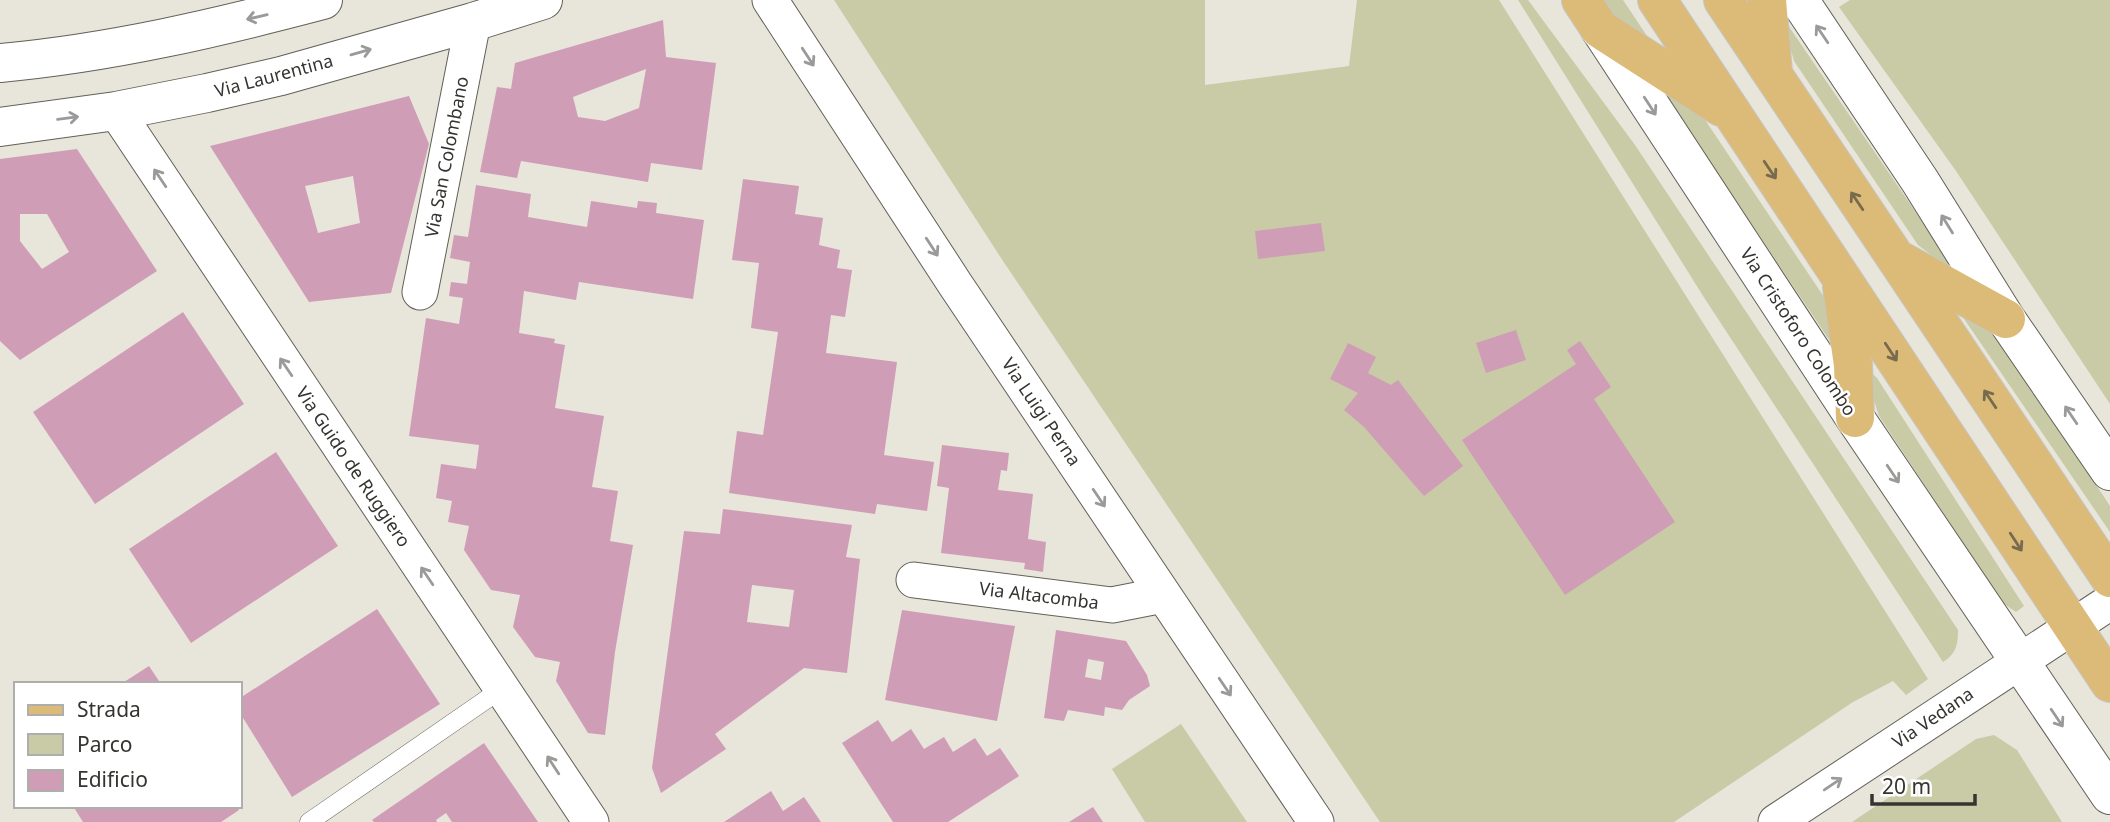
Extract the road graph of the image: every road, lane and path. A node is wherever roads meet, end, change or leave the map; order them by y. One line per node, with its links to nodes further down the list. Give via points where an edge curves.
1 (323, 0): 10 (main road, one-way to 10, via 132,45)
2 (544, 0): 9 (main road, Via Laurentina)
3 (770, 0): 23 (street, Via Luigi Perna, one-way to 23)
4 (1657, 0): 13 (main road)
5 (1723, 0): 11 (main road)
6 (1767, 0): 11 (main road)
7 (1799, 0): 18 (main road, one-way to 7)
8 (1590, 14): 13 (main road); 19 (main road, Via Cristoforo Colombo, one-way to 19)
9 (473, 22): 12 (main road, Via Laurentina, one-way to 9, via 281,76); 17 (street, Via San Colombano)
10 (0, 62)
11 (1773, 75): 15 (main road, one-way to 11)
12 (116, 111): 14 (main road, Via Laurentina, one-way to 12); 28 (street, Via Guido de Ruggiero, one-way to 12)
13 (1732, 114): 16 (main road, one-way to 16)
14 (0, 127)
15 (1895, 258): 18 (main road); 21 (main road, one-way to 15)
16 (1840, 275): 19 (main road, via 1853,365); 25 (main road, one-way to 25)
17 (420, 292)
18 (2006, 319): 20 (main road, one-way to 18)
19 (1854, 418): 26 (main road, Via Cristoforo Colombo, one-way to 26)
20 (2110, 471)
21 (2110, 578)
22 (914, 580): 23 (street, Via Altacomba, via 1112,605)
23 (1163, 595): 32 (street, Via Luigi Perna, one-way to 32)
24 (2110, 602): 25 (street)
25 (2073, 627): 26 (street); 27 (main road)
26 (2020, 661): 29 (main road, Via Cristoforo Colombo, one-way to 29); 33 (street, Via Vedana, one-way to 26)
27 (2110, 683)
28 (503, 688): 30 (lane); 31 (street, Via Guido de Ruggiero, one-way to 28)
29 (2110, 795)
30 (309, 822)
31 (591, 822)
32 (1316, 822)
33 (1776, 822)

